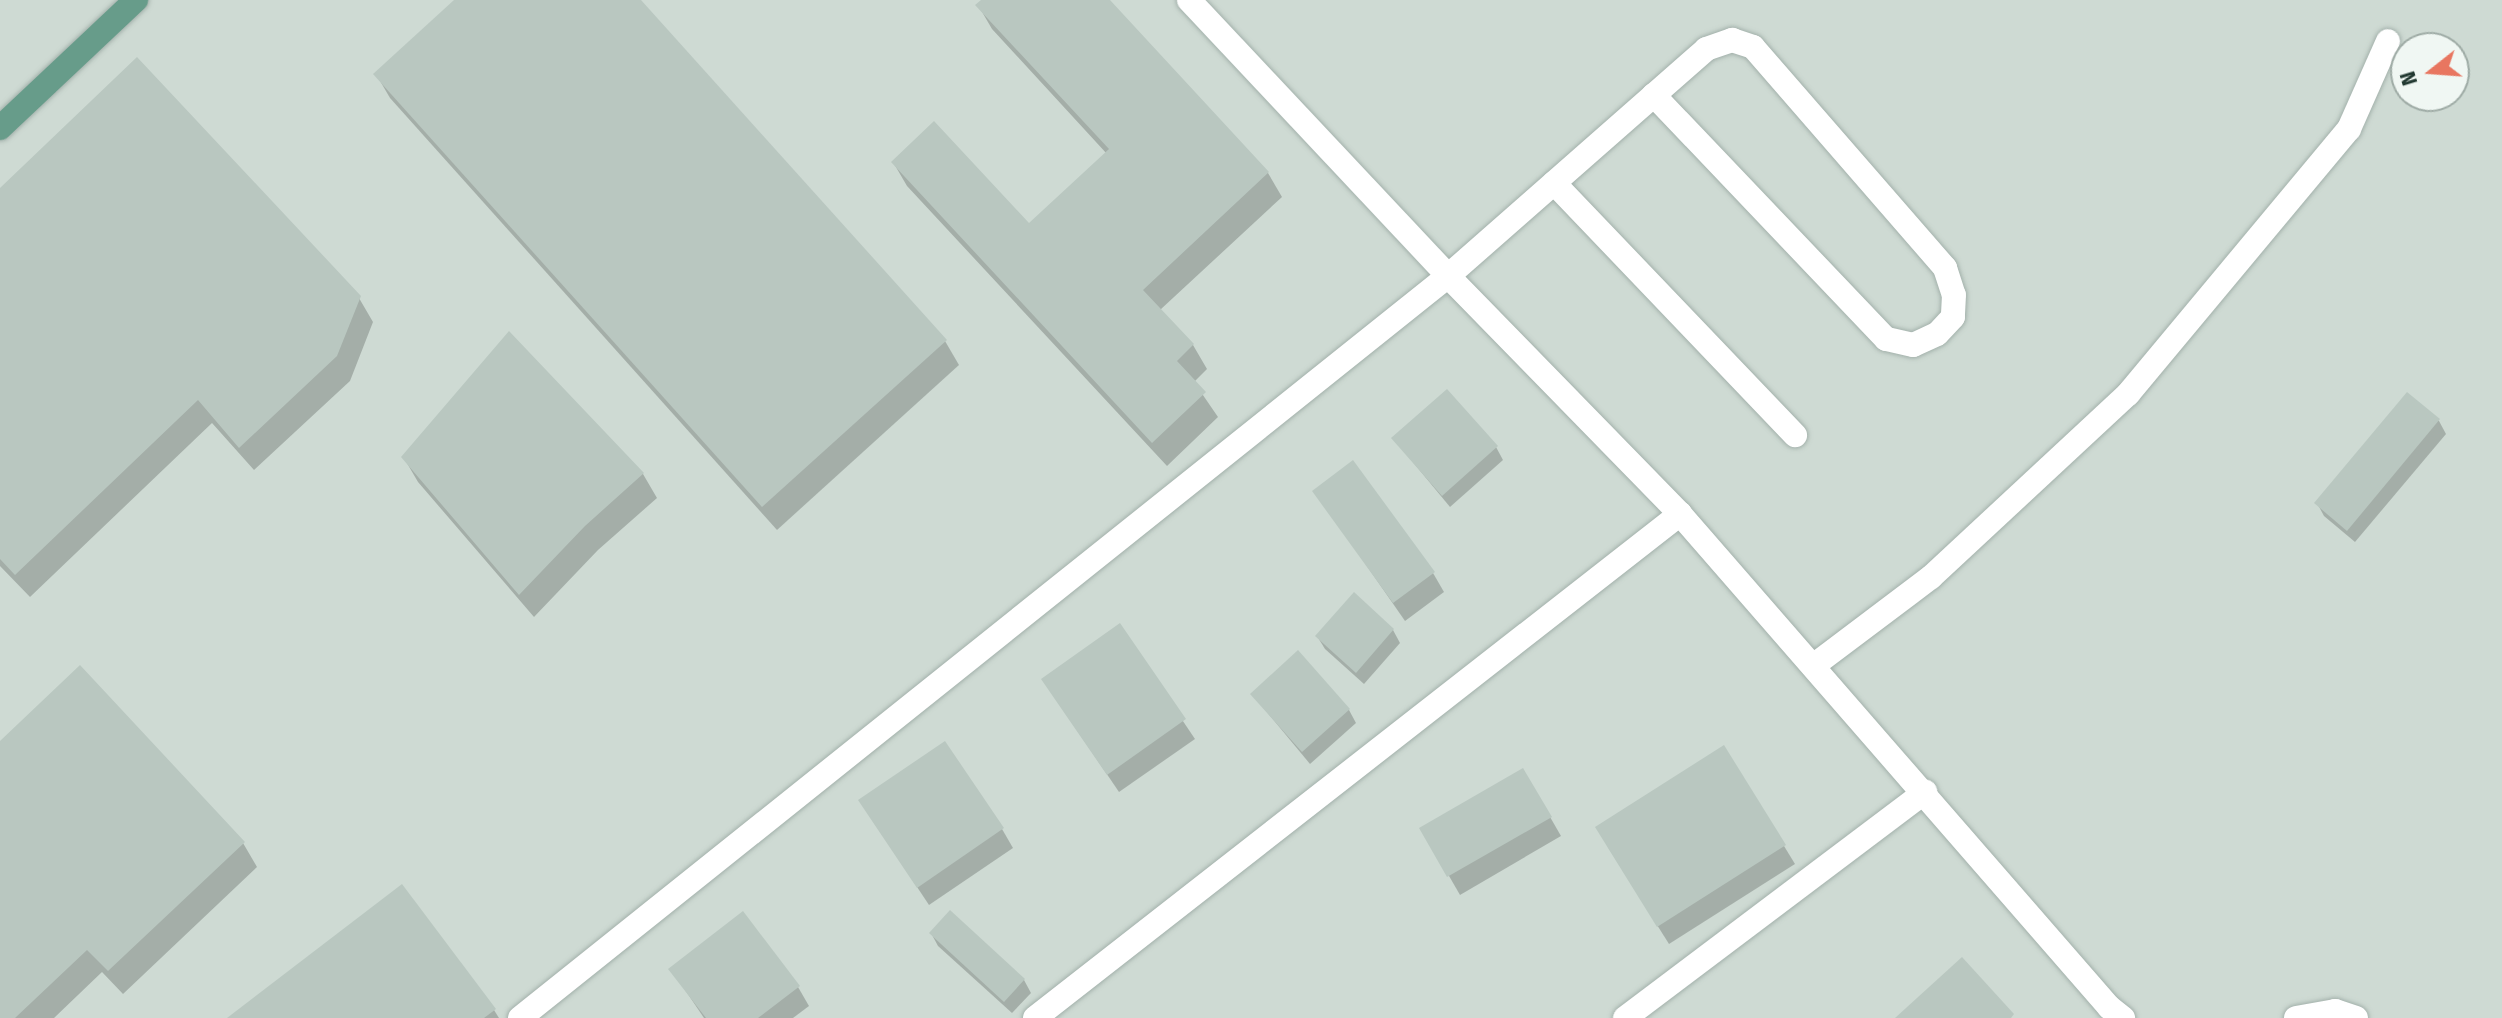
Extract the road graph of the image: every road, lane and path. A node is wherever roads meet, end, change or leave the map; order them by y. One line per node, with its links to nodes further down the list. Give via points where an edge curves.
1 (136, 0): 5 (main road)
2 (1189, 0): 7 (lane)
3 (2388, 41): 10 (lane, via 2349,129 2128,394 1931,577)
4 (1654, 95): 4 (lane, via 1886,339 1913,345 1937,334 1953,317 1954,295 1945,268 1753,47 1732,40 1706,49); 6 (lane)
5 (0, 128)
6 (1554, 183): 7 (lane); 8 (lane)
7 (1448, 276): 9 (lane); 12 (lane)
8 (1795, 435)
9 (1680, 514): 10 (lane); 13 (lane)
10 (1813, 666): 11 (lane)
11 (1925, 792): 14 (lane); 15 (lane)
12 (520, 1018)
13 (1035, 1018)
14 (1625, 1018)
15 (2123, 1018)
16 (2296, 1018): 17 (lane, via 2335,1011)
17 (2356, 1018)

